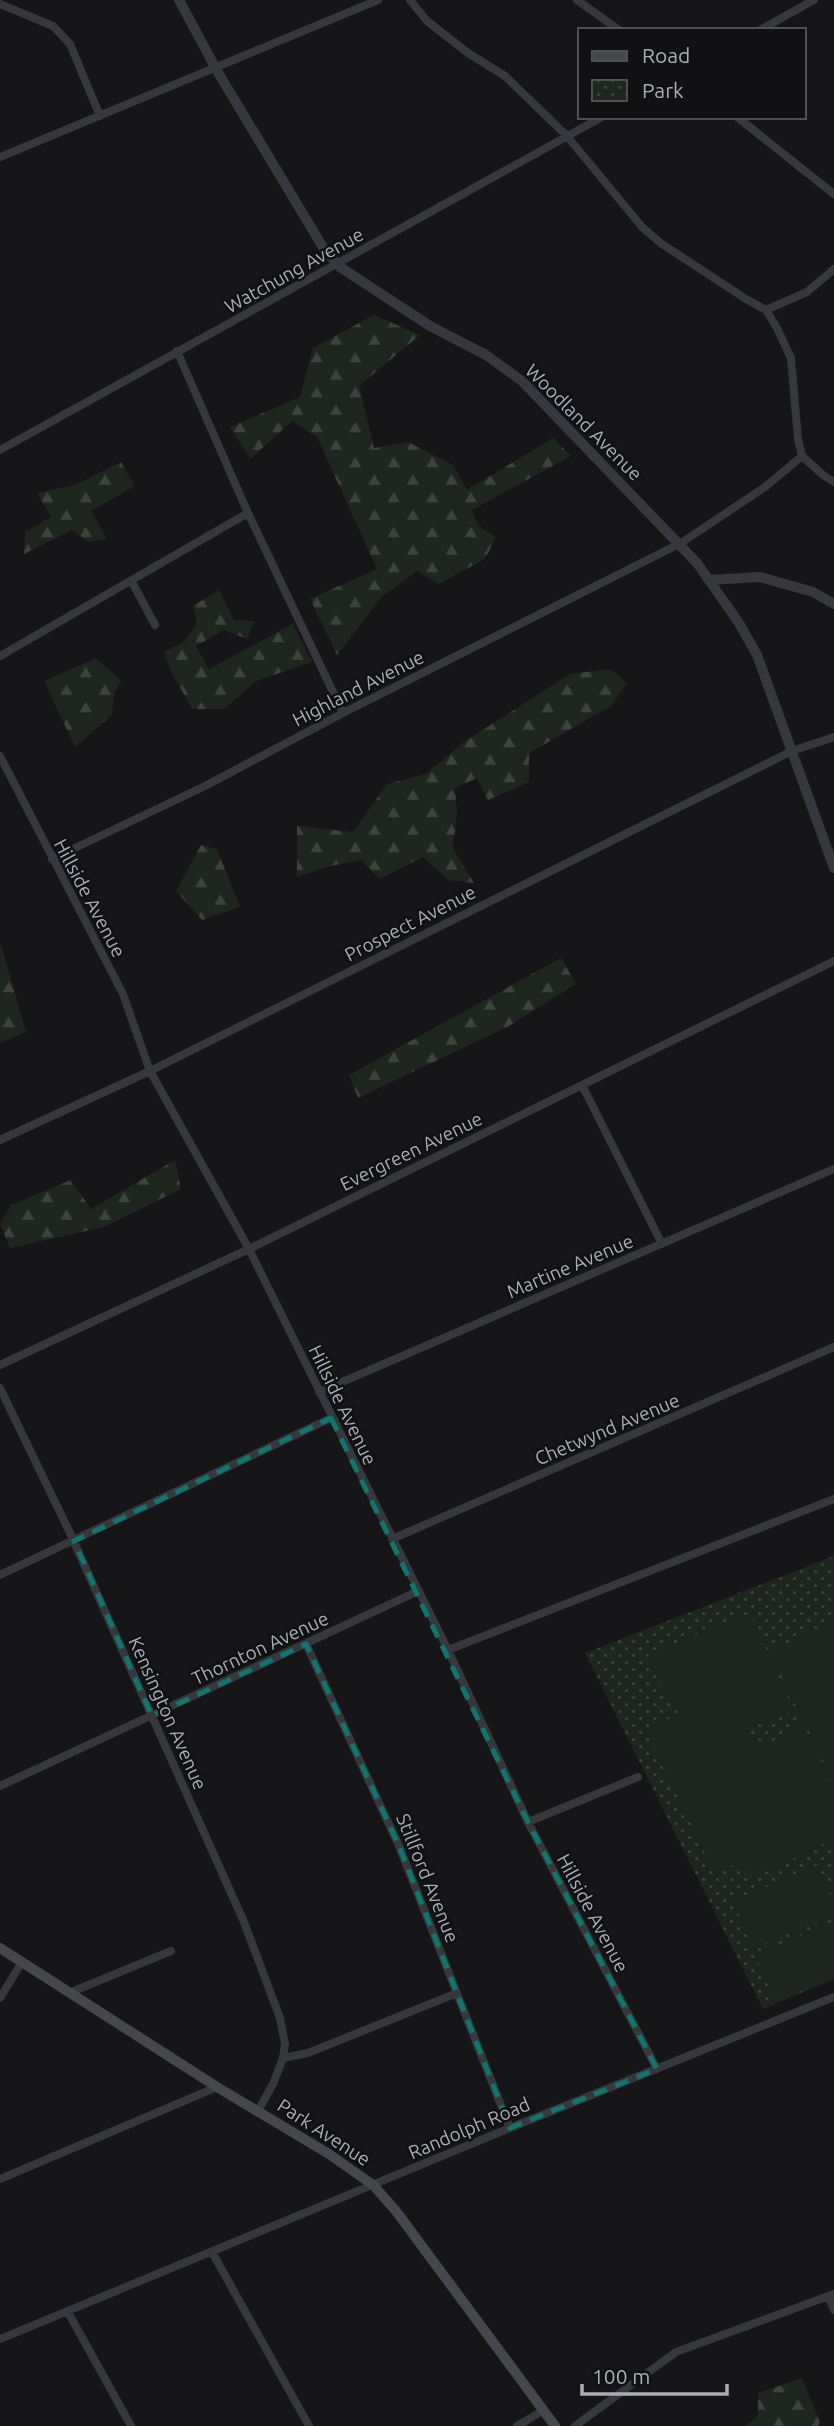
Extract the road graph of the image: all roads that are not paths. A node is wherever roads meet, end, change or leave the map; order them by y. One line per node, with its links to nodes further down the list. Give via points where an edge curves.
1 (179, 0): 9 (street, Woodland Avenue)
2 (378, 0): 9 (street)
3 (410, 0): 13 (street, via 427,21 505,76)
4 (577, 0): 7 (street)
5 (814, 0): 8 (street)
6 (0, 4): 10 (street, via 53,26 70,44)
7 (616, 28)
8 (764, 28)
9 (216, 69): 10 (street); 16 (street, Woodland Avenue)
10 (100, 116): 14 (street)
11 (599, 119): 13 (street, Watchung Avenue)
12 (740, 119): 15 (street)
13 (568, 136): 16 (street, Watchung Avenue); 18 (street, via 643,228)
14 (0, 157)
15 (834, 194)
16 (338, 265): 19 (street, Watchung Avenue); 24 (street, Woodland Avenue, via 522,381)
17 (834, 269): 18 (street, via 807,292)
18 (766, 310): 21 (street, via 791,358)
19 (177, 351): 20 (street, Watchung Avenue); 23 (street)
20 (0, 450)
21 (802, 456): 22 (street); 24 (street, Highland Avenue, via 765,487)
22 (834, 482)
23 (248, 513): 26 (street); 30 (street)
24 (679, 544): 25 (street, Woodland Avenue); 30 (street, Highland Avenue)
25 (709, 580): 27 (street, via 760,577 813,592); 32 (street, Woodland Avenue, via 757,655)
26 (132, 582): 28 (street); 29 (street)
27 (834, 604)
28 (155, 625)
29 (0, 656)
30 (343, 713): 34 (street, Highland Avenue, via 205,786)
31 (834, 737): 32 (street, Prospect Avenue)
32 (792, 751): 35 (street, Woodland Avenue); 37 (street, Prospect Avenue)
33 (0, 756): 34 (street, Hillside Avenue)
34 (51, 859): 37 (street, Hillside Avenue, via 123,994)
35 (834, 868)
36 (834, 961): 38 (street, Evergreen Avenue)
37 (150, 1071): 39 (street, Prospect Avenue); 42 (street, Hillside Avenue)
38 (582, 1085): 41 (street); 42 (street, Evergreen Avenue)
39 (0, 1140)
40 (834, 1169): 41 (street, Martine Avenue)
41 (662, 1244): 46 (street, Martine Avenue)
42 (249, 1249): 44 (street, Evergreen Avenue); 46 (street, Hillside Avenue)
43 (834, 1347): 49 (street, Chetwynd Avenue)
44 (0, 1365)
45 (0, 1388): 50 (street, Kensington Avenue)
46 (319, 1392): 47 (street, Hillside Avenue)
47 (331, 1418): 49 (street, Hillside Avenue); 50 (street)
48 (834, 1499): 54 (street)
49 (393, 1539): 52 (street, Hillside Avenue)
50 (74, 1541): 51 (street); 55 (street, Kensington Avenue)
51 (0, 1575)
52 (418, 1591): 53 (street, Thornton Avenue); 54 (street, Hillside Avenue)
53 (306, 1644): 55 (street, Thornton Avenue); 63 (street, Stillford Avenue, via 400,1846)
54 (448, 1650): 58 (street, Hillside Avenue)
55 (152, 1716): 57 (street, Thornton Avenue); 66 (street, Kensington Avenue, via 248,1934 280,2018)
56 (638, 1777): 58 (street)
57 (0, 1786)
58 (528, 1822): 67 (street, Hillside Avenue)
59 (0, 1948): 61 (main road, Park Avenue)
60 (172, 1951): 62 (street)
61 (22, 1962): 62 (main road, Park Avenue); 65 (street)
62 (69, 1993): 68 (main road, Park Avenue)
63 (457, 1993): 66 (street, via 308,2053); 70 (street, Stillford Avenue)
64 (834, 1997): 67 (street, Randolph Road)
65 (0, 1998)
66 (284, 2058): 69 (street)
67 (657, 2069): 70 (street, Randolph Road)
68 (217, 2087): 69 (main road, Park Avenue); 71 (street)
69 (258, 2111): 72 (main road, Park Avenue)
70 (510, 2128): 72 (street, Randolph Road)
71 (0, 2179)
72 (373, 2185): 73 (street, Randolph Road); 78 (main road, Park Avenue)
73 (212, 2252): 76 (street, Randolph Road); 80 (street)
74 (831, 2295): 75 (street); 83 (street, via 676,2352)
75 (834, 2310)
76 (68, 2312): 77 (street, Randolph Road); 79 (street)
77 (0, 2340)
78 (544, 2410): 81 (street); 82 (main road, Park Avenue)
79 (131, 2426)
80 (309, 2426)
81 (517, 2426)
82 (555, 2426)
83 (575, 2426)

